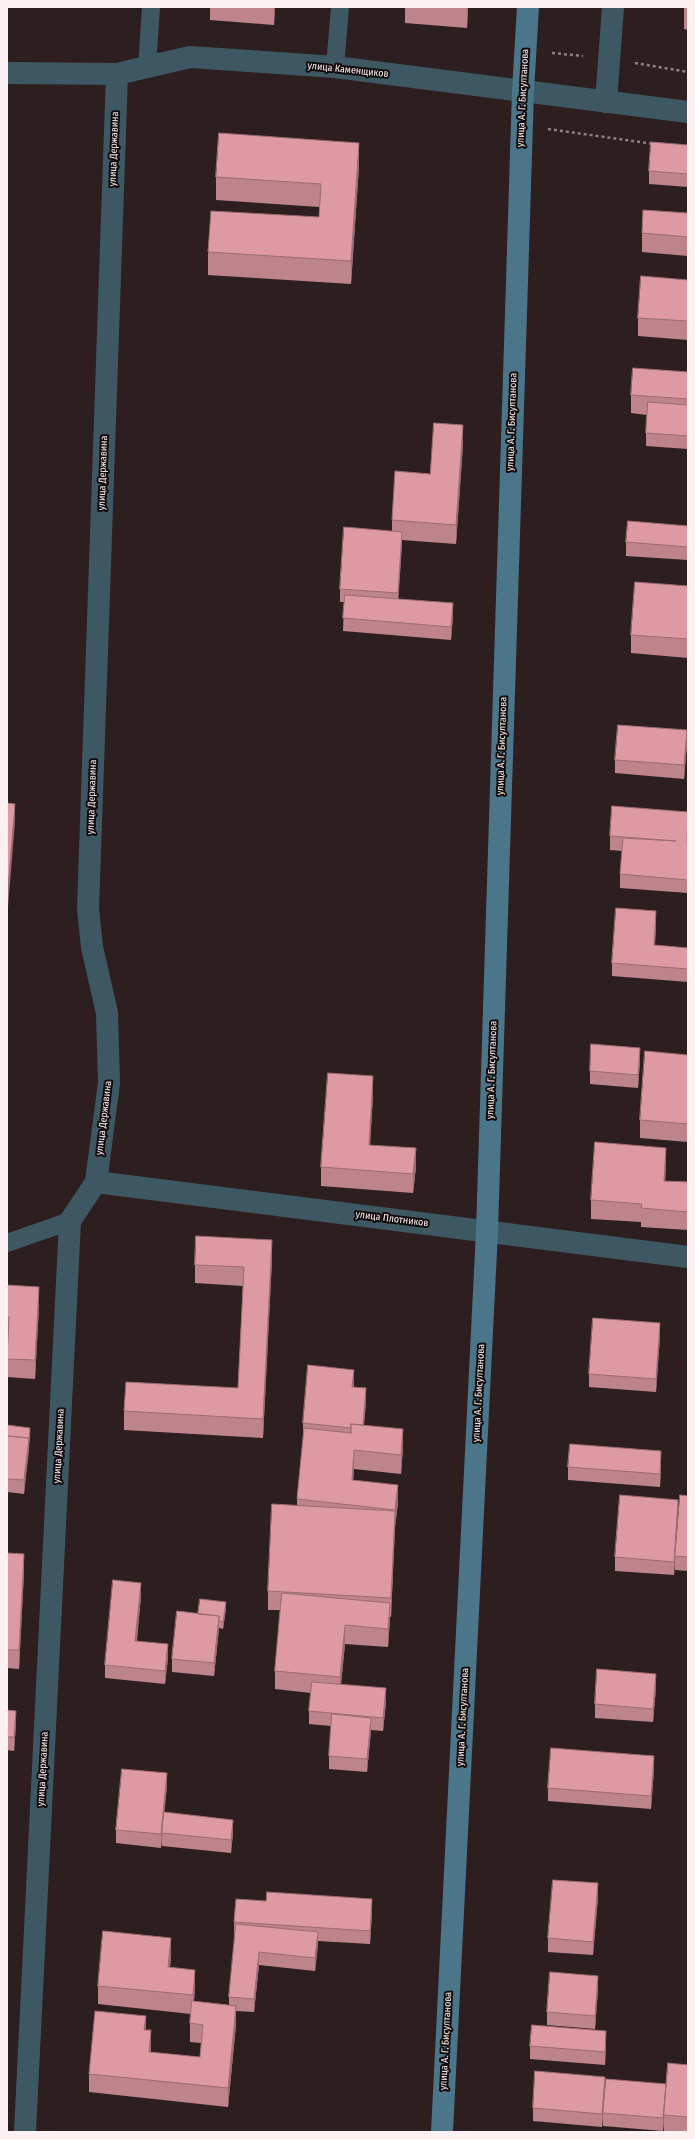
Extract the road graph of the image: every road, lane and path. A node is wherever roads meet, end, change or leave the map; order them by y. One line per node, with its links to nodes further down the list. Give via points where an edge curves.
1 (151, 7): 6 (lane)
2 (340, 7): 5 (lane)
3 (528, 7): 9 (street, улица А. Г. Бисултанова)
4 (613, 7): 10 (street)
5 (335, 67): 6 (street, улица Каменщиков, via 190,57); 9 (street, улица Каменщиков)
6 (146, 68): 8 (street, улица Каменщиков)
7 (7, 73): 8 (street, улица Каменщиков)
8 (117, 74): 14 (street, улица Державина, via 88,908 92,947 107,1013 109,1075)
9 (522, 92): 10 (street, улица Каменщиков); 12 (street, улица А. Г. Бисултанова)
10 (606, 102): 11 (street, улица Каменщиков)
11 (688, 112)
12 (522, 126): 13 (path); 16 (street, улица А. Г. Бисултанова)
13 (660, 145)
14 (96, 1182): 15 (street, улица Державина); 16 (street, улица Плотников)
15 (70, 1221): 17 (lane); 19 (street, улица Державина)
16 (487, 1231): 18 (street, улица Плотников); 20 (street, улица А. Г. Бисултанова)
17 (7, 1243)
18 (688, 1257)
19 (25, 2132)
20 (442, 2132)

